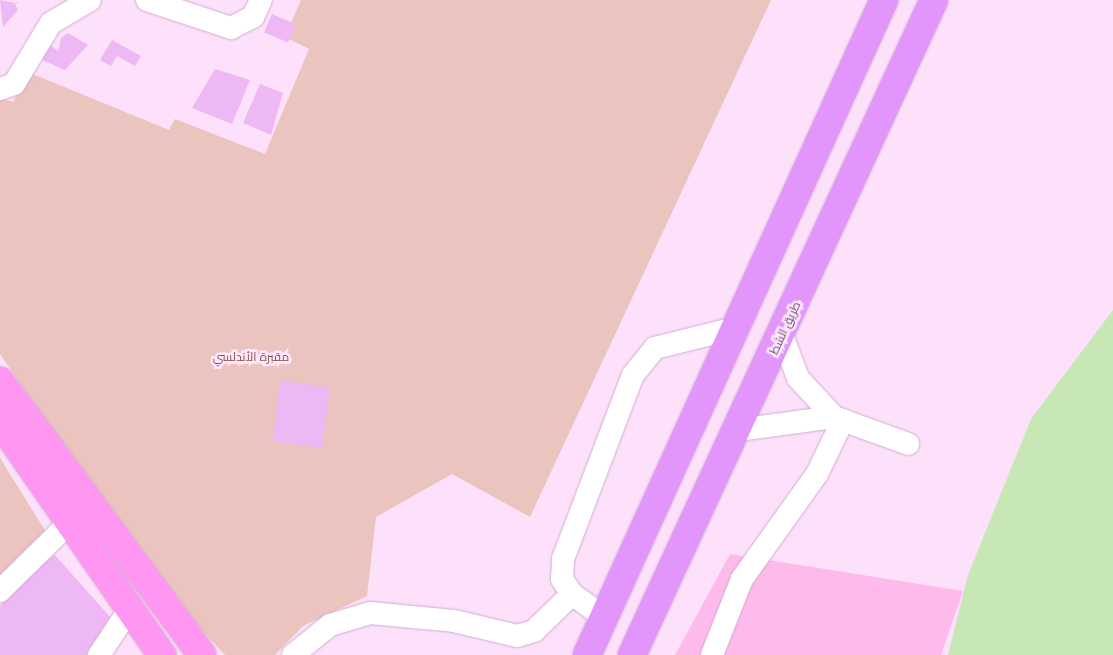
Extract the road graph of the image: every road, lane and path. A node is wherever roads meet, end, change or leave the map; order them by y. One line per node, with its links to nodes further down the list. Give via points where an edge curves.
1 (90, 0): 6 (street, via 51,23 14,84)
2 (147, 0): 3 (street, via 231,28 254,17)
3 (261, 0)
4 (884, 0): 7 (highway)
5 (934, 0): 8 (highway, طريق الشط)
6 (0, 89)
7 (735, 328): 16 (street, via 655,348 633,375 563,558 562,579); 18 (highway)
8 (782, 335): 10 (street, via 798,378); 12 (highway, طريق الشط)
9 (0, 381): 21 (main road)
10 (838, 418): 12 (street); 13 (street); 25 (street, via 817,474 742,579)
11 (0, 422): 14 (main road)
12 (738, 430): 24 (highway, طريق الشط)
13 (908, 444)
14 (69, 523): 15 (street); 17 (main road)
15 (0, 591)
16 (572, 594): 18 (street); 22 (street, via 534,631 517,636 454,621 370,613 330,625)
17 (131, 607): 19 (street); 20 (main road)
18 (606, 618): 23 (highway)
19 (99, 655)
20 (162, 655)
21 (202, 655)
22 (293, 655)
23 (587, 655)
24 (632, 655)
25 (712, 655)

